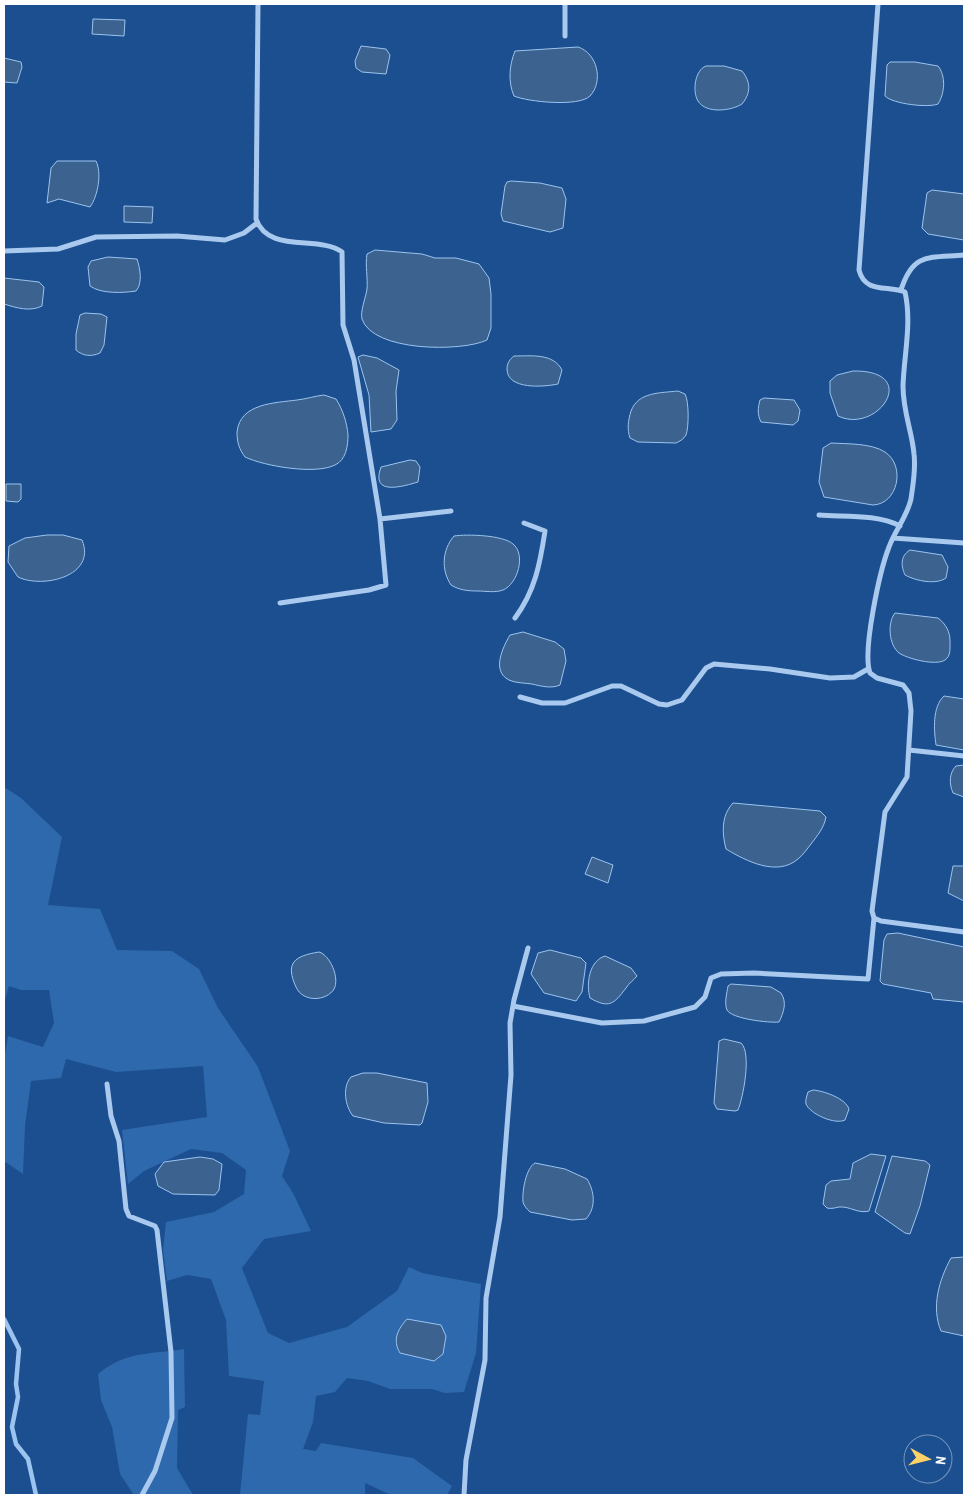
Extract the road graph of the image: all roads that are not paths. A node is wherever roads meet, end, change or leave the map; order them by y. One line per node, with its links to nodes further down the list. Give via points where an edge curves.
1 (258, 4): 5 (street)
2 (565, 4): 4 (street)
3 (878, 4): 8 (street, via 859,270 862,280 869,285)
4 (565, 36)
5 (257, 223): 6 (street, via 244,233 225,240 177,236 96,237 58,249); 11 (street, via 271,236 334,246 342,252 344,325 354,360)
6 (4, 251)
7 (964, 255): 8 (street, via 919,261 906,272)
8 (901, 290): 13 (street, via 905,292 908,315 903,386 914,452 914,473 911,500)
9 (451, 510): 11 (street)
10 (819, 516): 13 (street, via 864,518)
11 (380, 519): 16 (street, via 386,585)
12 (524, 523): 17 (street, via 544,531 540,570 528,601)
13 (900, 526): 14 (street)
14 (893, 538): 15 (street); 18 (street, via 870,627)
15 (964, 543)
16 (280, 603)
17 (515, 618)
18 (868, 669): 19 (street, via 854,677 830,678 714,664 706,668 682,700 667,705 620,686 565,703 542,703); 20 (street, via 872,676 907,689 911,711)
19 (520, 698)
20 (909, 750): 21 (street); 22 (street, via 905,782 885,812 883,821 872,911)
21 (964, 756)
22 (874, 918): 23 (street); 25 (street, via 868,979 721,974 711,978 705,997 695,1007 644,1021 602,1023)
23 (964, 932)
24 (528, 948): 25 (street)
25 (513, 1006): 28 (street, via 500,1217 486,1298 485,1360 466,1460)
26 (107, 1084): 27 (street, via 111,1116 119,1141 126,1209 129,1216 155,1226 157,1230 171,1352 172,1418 155,1471)
27 (142, 1495)
28 (464, 1495)

